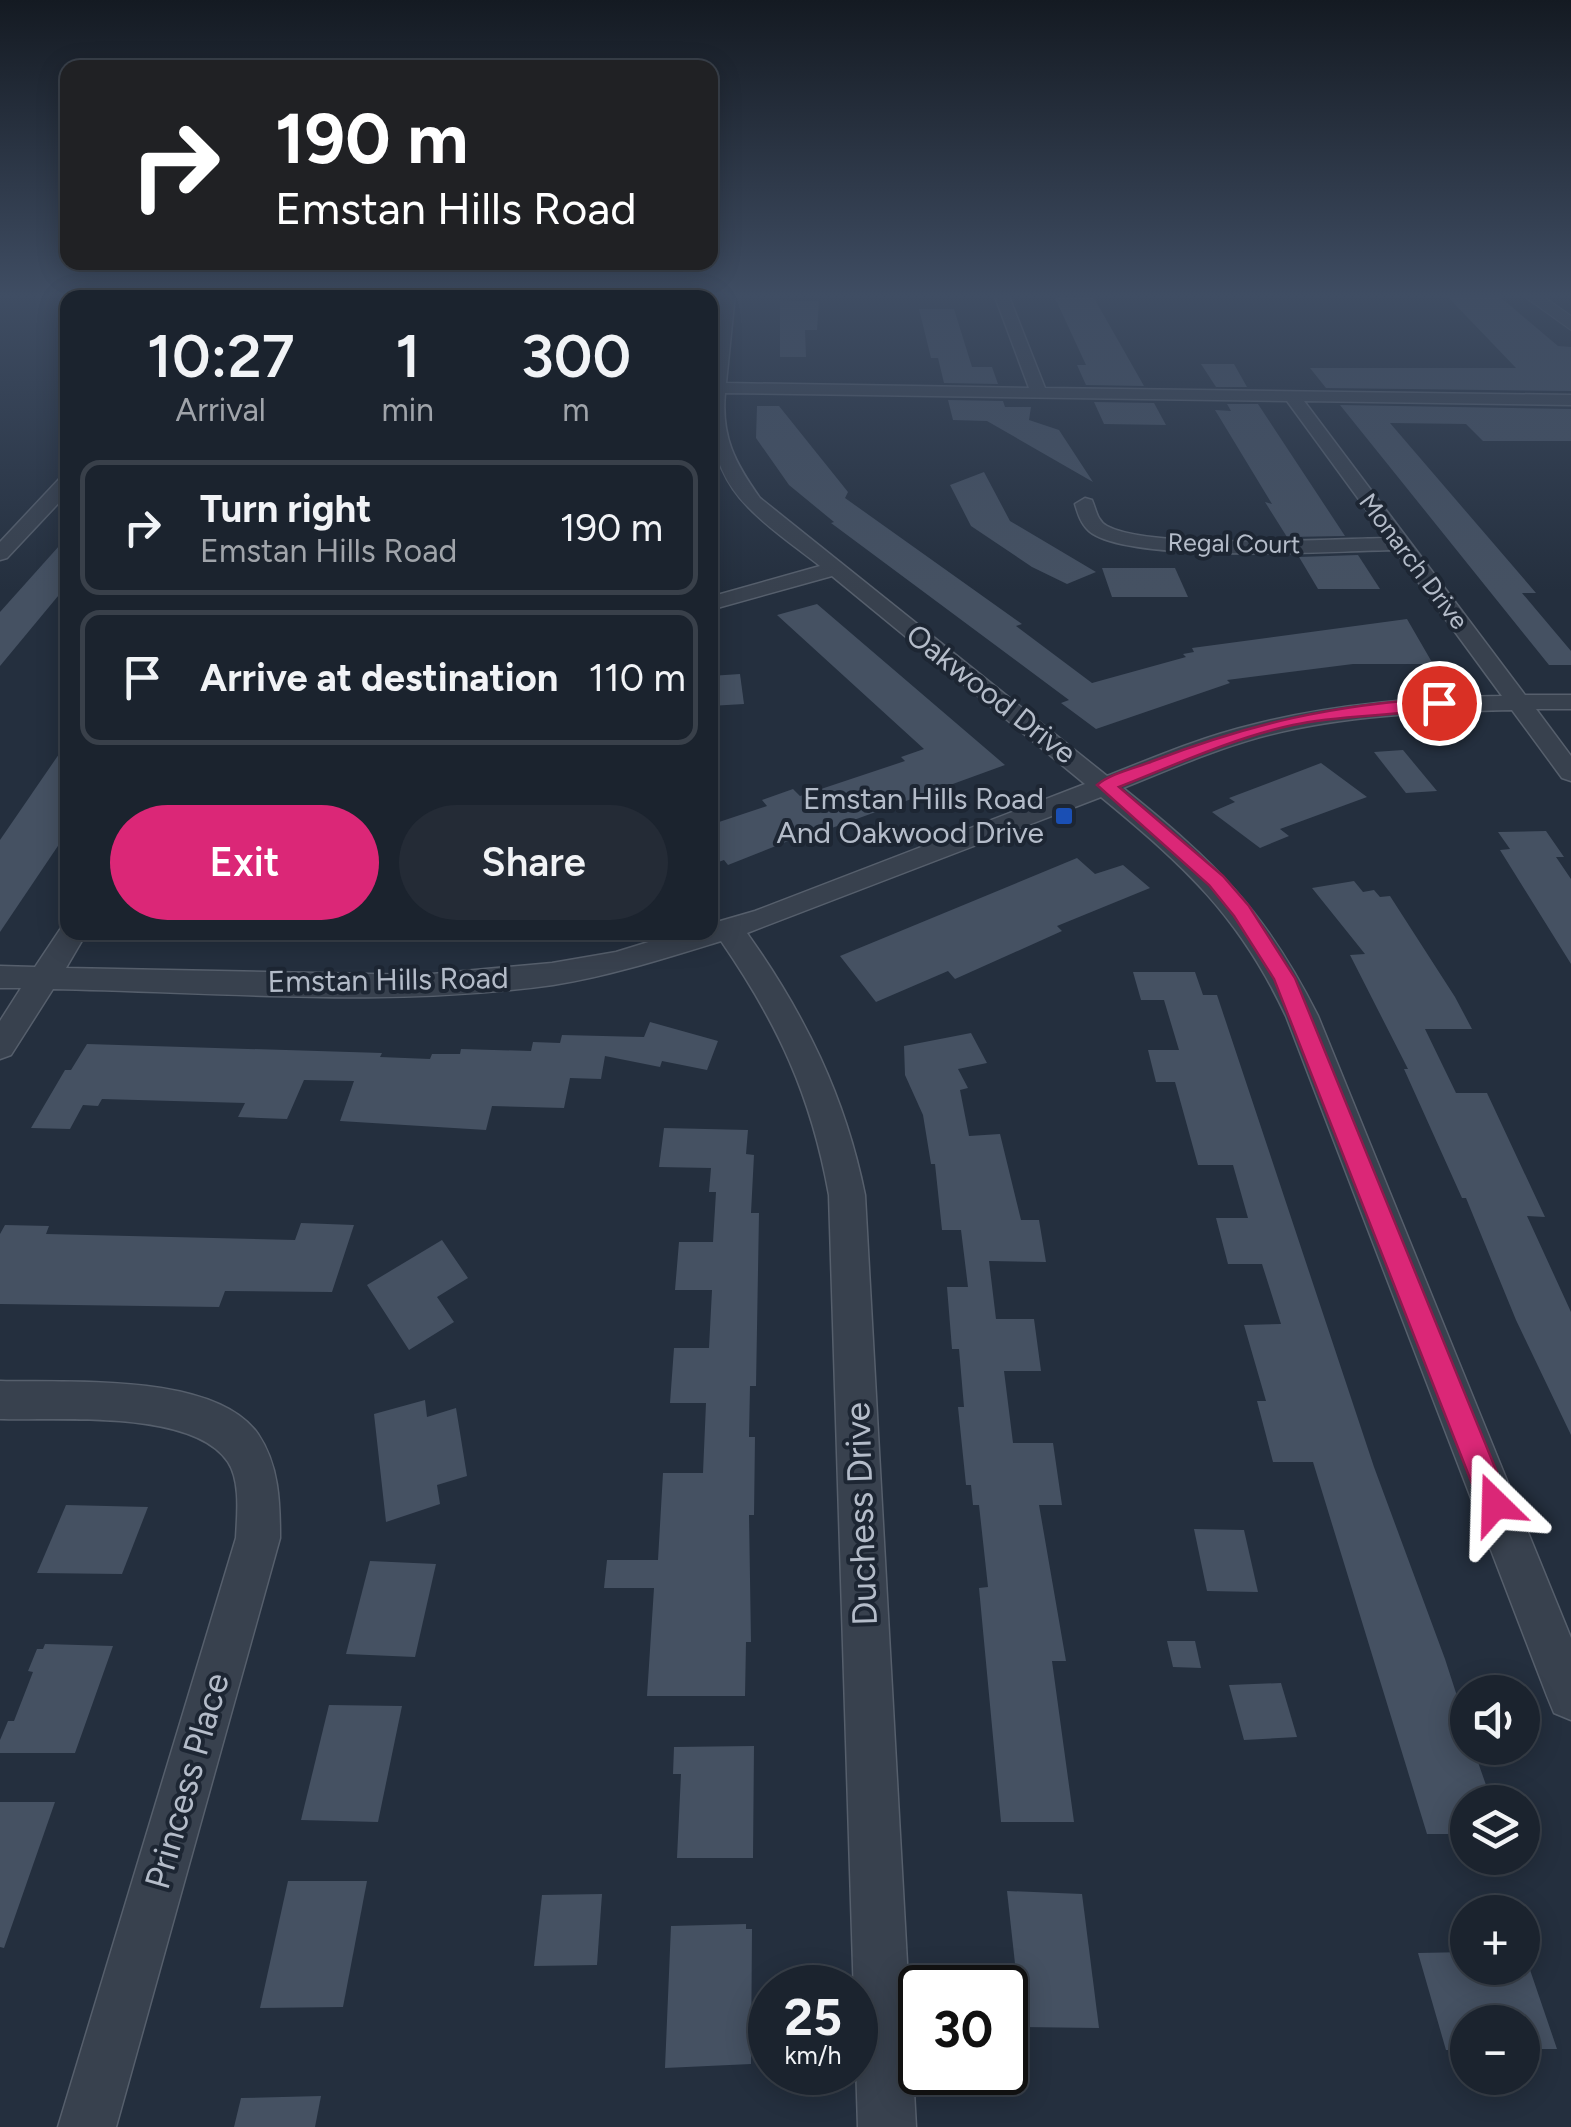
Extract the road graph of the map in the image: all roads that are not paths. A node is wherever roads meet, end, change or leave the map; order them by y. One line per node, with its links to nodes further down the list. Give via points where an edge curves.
1 (1060, 393): 2 (street)
2 (1292, 396): 3 (street); 7 (street, Monarch Drive)
3 (1571, 400)
4 (718, 442): 9 (street, Oakwood Drive, via 736,481)
5 (60, 490): 8 (street)
6 (1085, 504): 7 (street, Regal Court, via 1100,530 1147,541)
7 (1401, 544): 11 (street, Monarch Drive)
8 (0, 554)
9 (833, 570): 10 (street); 14 (street, Oakwood Drive)
10 (718, 602)
11 (1519, 702): 12 (street, Emstan Hills Road); 13 (street, Monarch Drive); 14 (street, Emstan Hills Road, via 1401,705 1288,721)
12 (1571, 702)
13 (1571, 773)
14 (1106, 785): 15 (street, Emstan Hills Road); 23 (street, Oakwood Drive, via 1216,880 1285,978)
15 (729, 930): 16 (street, Emstan Hills Road); 25 (street, Duchess Drive, via 808,1054 839,1144 847,1195)
16 (718, 933)
17 (69, 940): 20 (street)
18 (694, 940): 20 (street, Emstan Hills Road, via 616,962 487,982 356,986)
19 (0, 977): 20 (street, Emstan Hills Road)
20 (44, 978): 21 (street)
21 (0, 1047)
22 (0, 1400): 24 (street, Princess Place, via 189,1410 235,1438 253,1465 260,1499 258,1538)
23 (1571, 1696)
24 (87, 2127)
25 (888, 2127)

